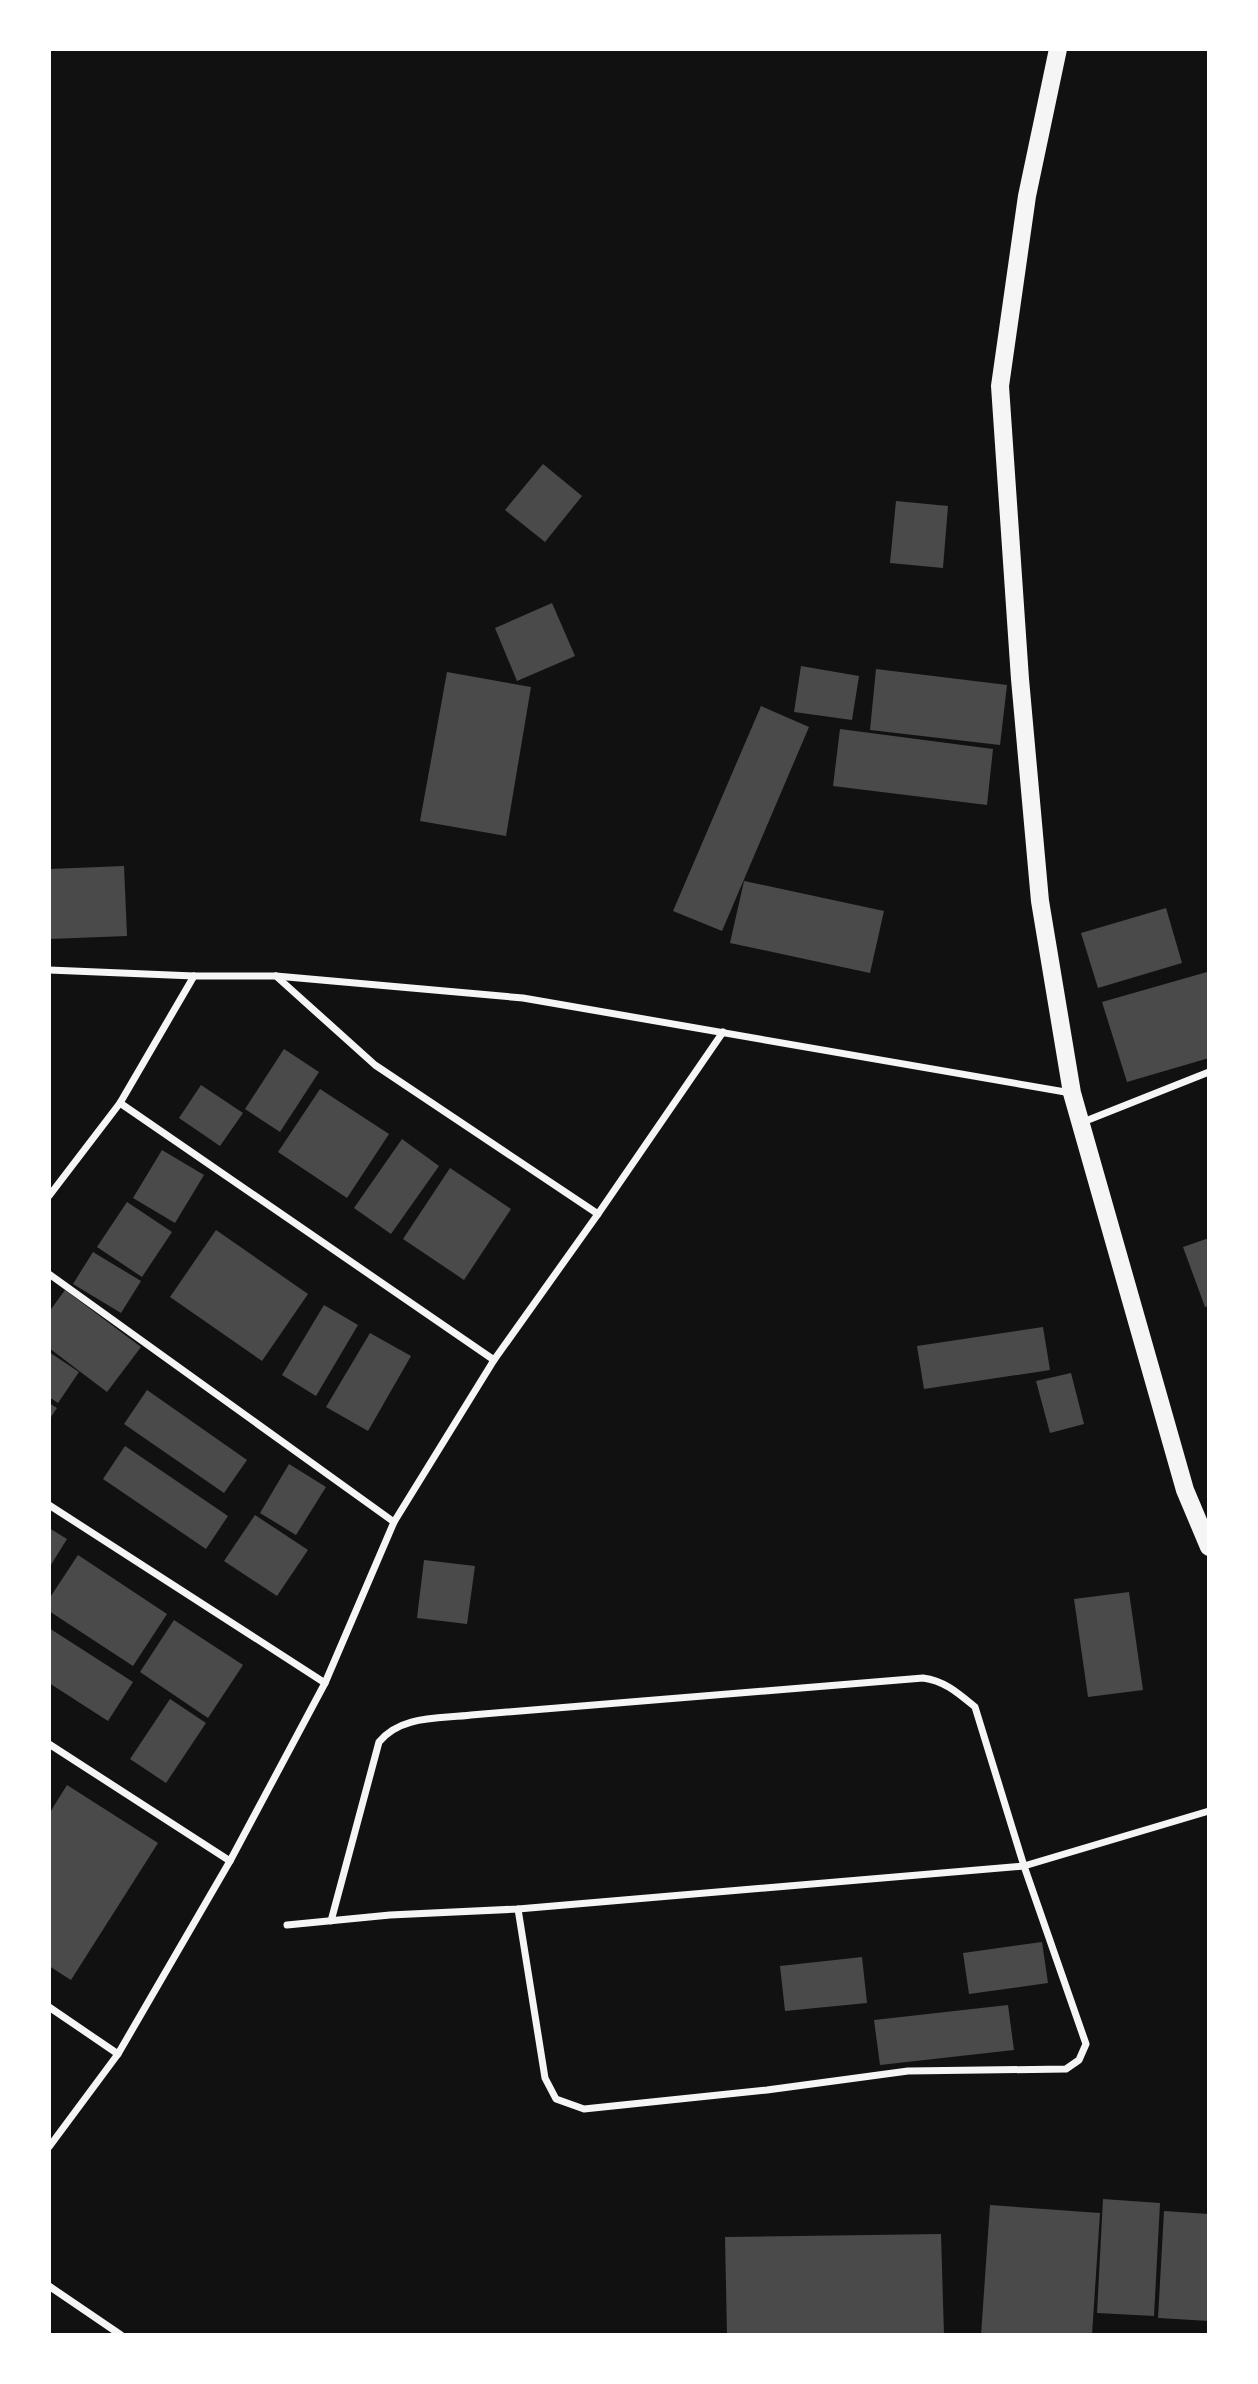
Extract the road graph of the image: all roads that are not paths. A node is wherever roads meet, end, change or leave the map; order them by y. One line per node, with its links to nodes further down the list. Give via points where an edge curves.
1 (1058, 49): 7 (main road, via 1027,196 999,386 1040,901)
2 (49, 970): 3 (street)
3 (194, 976): 4 (street); 8 (street)
4 (276, 976): 5 (street, via 523,998); 11 (street, via 375,1065)
5 (723, 1032): 7 (street); 11 (street)
6 (1209, 1072): 9 (street)
7 (1072, 1093): 9 (main road)
8 (120, 1103): 10 (street); 13 (street)
9 (1082, 1122): 16 (main road, via 1185,1490)
10 (49, 1196)
11 (598, 1214): 13 (street)
12 (49, 1274): 15 (street)
13 (494, 1360): 15 (street)
14 (49, 1505): 17 (street)
15 (394, 1522): 17 (street)
16 (1209, 1547)
17 (325, 1683): 20 (street)
18 (49, 1744): 20 (street)
19 (1209, 1811): 21 (street)
20 (230, 1861): 26 (street)
21 (1024, 1866): 22 (street); 22 (street, via 1086,2044 1079,2060 1066,2069 908,2071 584,2109 556,2099 545,2078); 23 (street, via 975,1707 938,1680 923,1678 405,1723 388,1731 379,1742)
22 (518, 1909): 23 (street)
23 (331, 1921): 24 (street)
24 (287, 1925)
25 (49, 2007): 26 (street)
26 (118, 2054): 27 (street)
27 (49, 2147)
28 (49, 2286): 29 (street)
29 (121, 2335)

